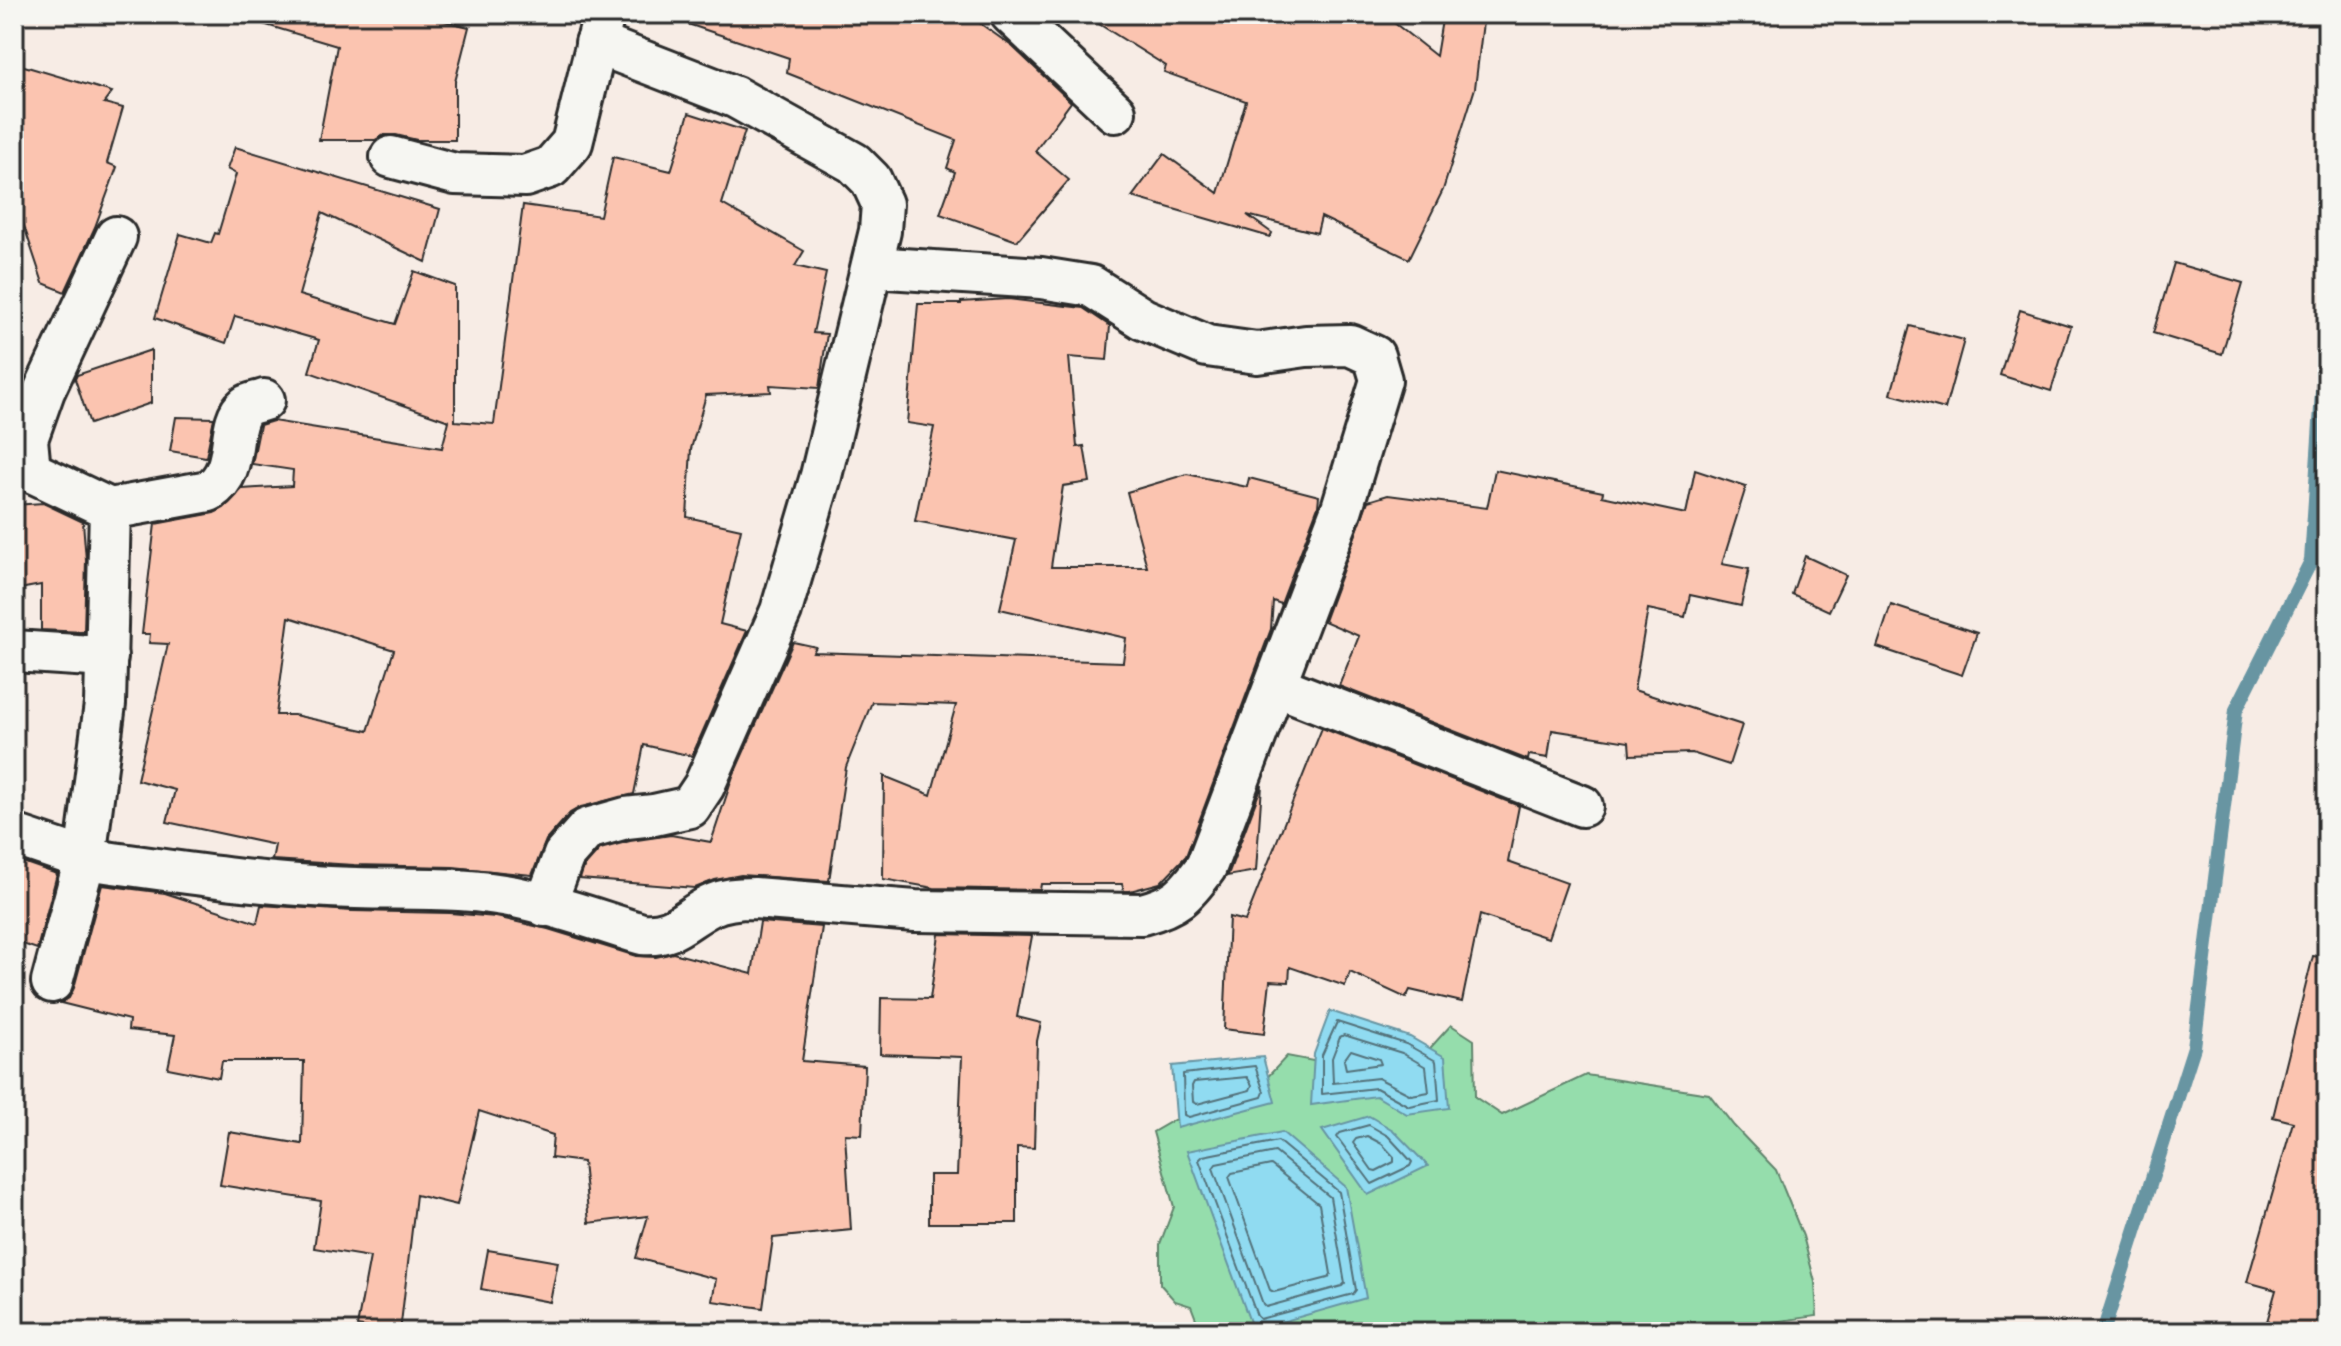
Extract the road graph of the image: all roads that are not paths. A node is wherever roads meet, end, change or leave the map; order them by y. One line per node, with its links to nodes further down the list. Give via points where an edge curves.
1 (1011, 14): 3 (street)
2 (600, 28): 4 (street, via 572,143 551,167 525,176 455,174); 6 (street, via 854,163 871,180 882,204)
3 (1115, 112)
4 (391, 157)
5 (116, 237): 8 (street, via 27,439 30,471)
6 (872, 267): 11 (street, via 1091,286 1143,319 1207,346 1257,353 1350,345 1374,356 1381,380 1342,508); 15 (street, via 821,476 781,611 704,786 690,807 587,829 564,855)
7 (264, 400): 8 (street, via 240,415 221,483 209,491)
8 (110, 509): 10 (street)
9 (14, 651): 10 (street)
10 (107, 657): 14 (street)
11 (1277, 686): 12 (street); 15 (street, via 1206,867 1187,894 1167,907 1142,914 915,911 730,898 658,935)
12 (1582, 806)
13 (14, 835): 14 (street)
14 (85, 859): 15 (street, via 269,882 490,894); 16 (street)
15 (545, 906)
16 (52, 982)

